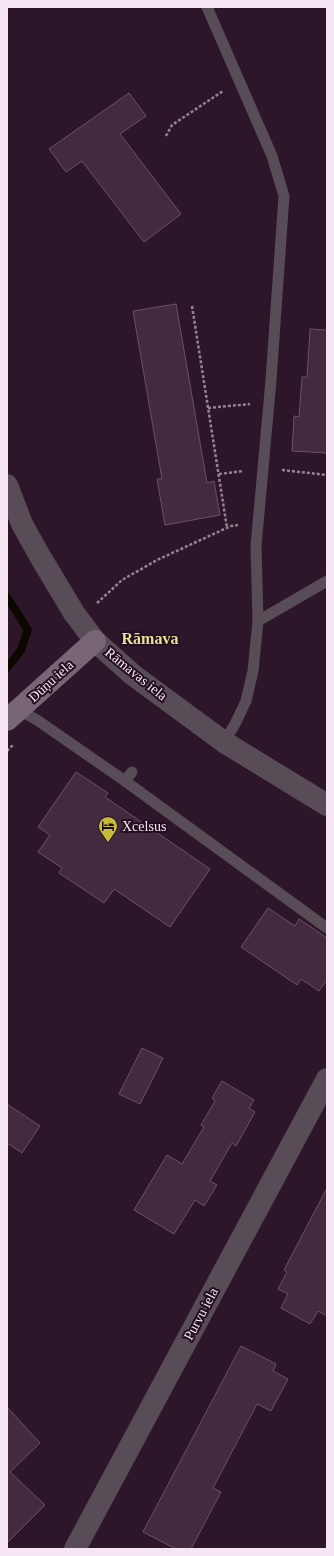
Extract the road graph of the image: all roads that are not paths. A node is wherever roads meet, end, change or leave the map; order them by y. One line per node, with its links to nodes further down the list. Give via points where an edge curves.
1 (207, 7): 4 (lane, via 272,156 284,196 256,546)
2 (7, 486): 5 (street, Rāmavas iela, via 22,524 41,558 74,613)
3 (327, 581): 4 (lane)
4 (258, 621): 7 (lane, via 253,671 246,701)
5 (95, 641): 6 (main road, Dūņu iela); 7 (street, Rāmavas iela, via 133,675)
6 (21, 717): 9 (lane)
7 (224, 742): 10 (street, Rāmavas iela)
8 (132, 772): 9 (lane)
9 (125, 781): 11 (lane)
10 (327, 805)
11 (327, 928)
12 (327, 1079): 13 (street, Purvu iela)
13 (75, 1549)

